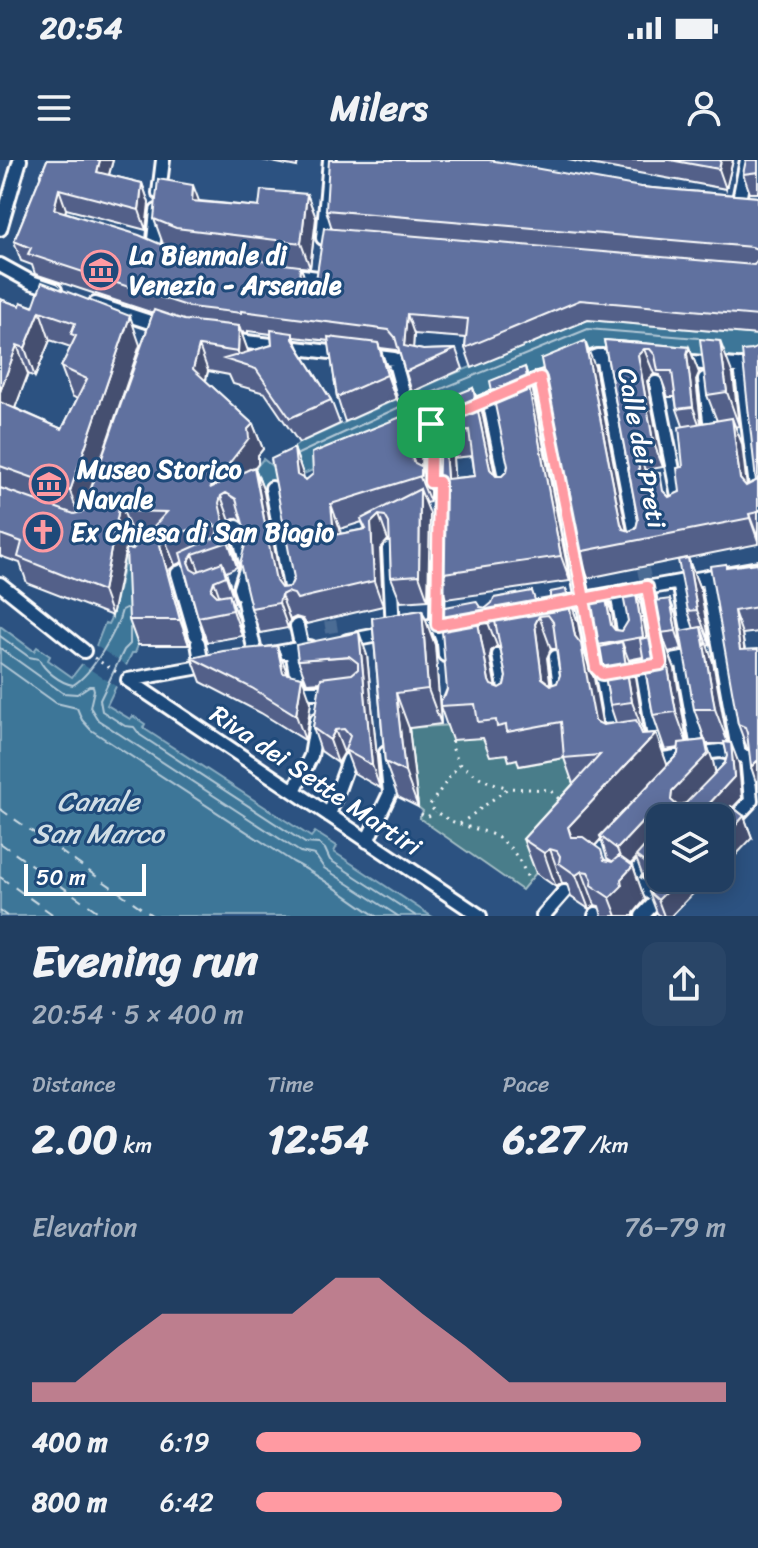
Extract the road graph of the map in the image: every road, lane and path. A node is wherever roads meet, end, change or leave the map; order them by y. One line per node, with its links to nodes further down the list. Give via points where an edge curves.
1 (20, 160): 6 (street)
2 (163, 160): 8 (street, via 153,250)
3 (330, 160): 9 (street)
4 (747, 160): 5 (street)
5 (737, 204)
6 (0, 229)
7 (338, 239): 9 (street)
8 (168, 255)
9 (319, 264): 11 (street)
10 (0, 265): 12 (street)
11 (273, 272)
12 (73, 296)
13 (87, 301): 14 (street, via 155,331)
14 (182, 332)
15 (224, 339): 24 (street, via 394,359)
16 (602, 356): 17 (street); 22 (street); 39 (street, Calle dei Preti)
17 (639, 358)
18 (664, 360): 21 (street)
19 (741, 366): 20 (street); 21 (street); 27 (street)
20 (758, 368)
21 (704, 370): 27 (street)
22 (540, 378): 25 (street); 48 (street)
23 (656, 383): 31 (street)
24 (404, 396)
25 (490, 402): 26 (street); 33 (street)
26 (431, 424): 28 (street); 35 (street, via 430,482 439,482)
27 (730, 437): 29 (street); 34 (street)
28 (387, 442)
29 (698, 443)
30 (683, 445): 31 (street)
31 (669, 447): 36 (street)
32 (272, 488): 50 (street)
33 (508, 492)
34 (758, 503)
35 (439, 513)
36 (681, 514)
37 (237, 527): 49 (street, via 247,566 240,588)
38 (439, 545): 54 (street)
39 (639, 548)
40 (389, 549): 56 (street)
41 (205, 561): 69 (street, via 178,573)
42 (758, 568): 43 (street)
43 (707, 577): 44 (street); 61 (street)
44 (679, 582): 46 (street); 64 (street)
45 (0, 584): 60 (street)
46 (647, 587): 47 (street); 68 (street)
47 (617, 593): 48 (street); 58 (street)
48 (584, 599): 51 (street, via 551,610); 73 (street, via 596,668)
49 (244, 602): 52 (street); 65 (street)
50 (294, 605)
51 (537, 607)
52 (229, 613)
53 (466, 619): 54 (street)
54 (437, 625): 56 (street); 72 (street)
55 (297, 626): 59 (street)
56 (393, 632): 57 (street)
57 (373, 636): 59 (street); 62 (street)
58 (626, 641)
59 (297, 650): 65 (street); 75 (street, via 299,692)
60 (84, 651)
61 (722, 651): 64 (street); 83 (street)
62 (376, 653)
63 (556, 657): 76 (street)
64 (688, 658): 68 (street); 82 (street)
65 (242, 659): 69 (street)
66 (497, 660): 77 (street)
67 (100, 662): 71 (path)
68 (661, 664): 70 (street)
69 (202, 666): 88 (street, Riva dei Sette Martiri, via 128,680)
70 (642, 667): 73 (street); 82 (street, via 648,745 658,760 678,763)
71 (111, 669)
72 (447, 670)
73 (602, 674): 80 (street)
74 (343, 690): 75 (street)
75 (322, 693): 88 (street, via 311,756)
76 (563, 710)
77 (510, 713)
78 (450, 725): 85 (path)
79 (385, 736): 95 (street, via 390,793)
80 (615, 750)
81 (720, 751): 82 (street); 83 (street); 86 (street)
82 (699, 754)
83 (739, 755): 93 (street, via 747,757 751,801)
84 (349, 760): 92 (street)
85 (459, 764): 87 (path); 90 (path, via 429,806)
86 (725, 772)
87 (508, 788): 89 (path, via 550,790); 94 (path)
88 (294, 791): 92 (street, Riva dei Sette Martiri)
89 (565, 806)
90 (435, 812): 91 (path); 94 (path)
91 (421, 814)
92 (329, 815): 95 (street, Riva dei Sette Martiri)
93 (734, 819)
94 (460, 824): 98 (path, via 501,837)
95 (367, 841): 105 (street, Riva dei Sette Martiri)
96 (646, 859): 101 (street, via 623,880)
97 (532, 862): 98 (path)
98 (524, 870): 99 (path)
99 (529, 881)
100 (564, 892): 106 (street)
101 (646, 892)
102 (646, 892): 104 (street)
103 (664, 892): 104 (street)
104 (658, 898): 107 (street)
105 (480, 916)
106 (543, 916)
107 (642, 916)

